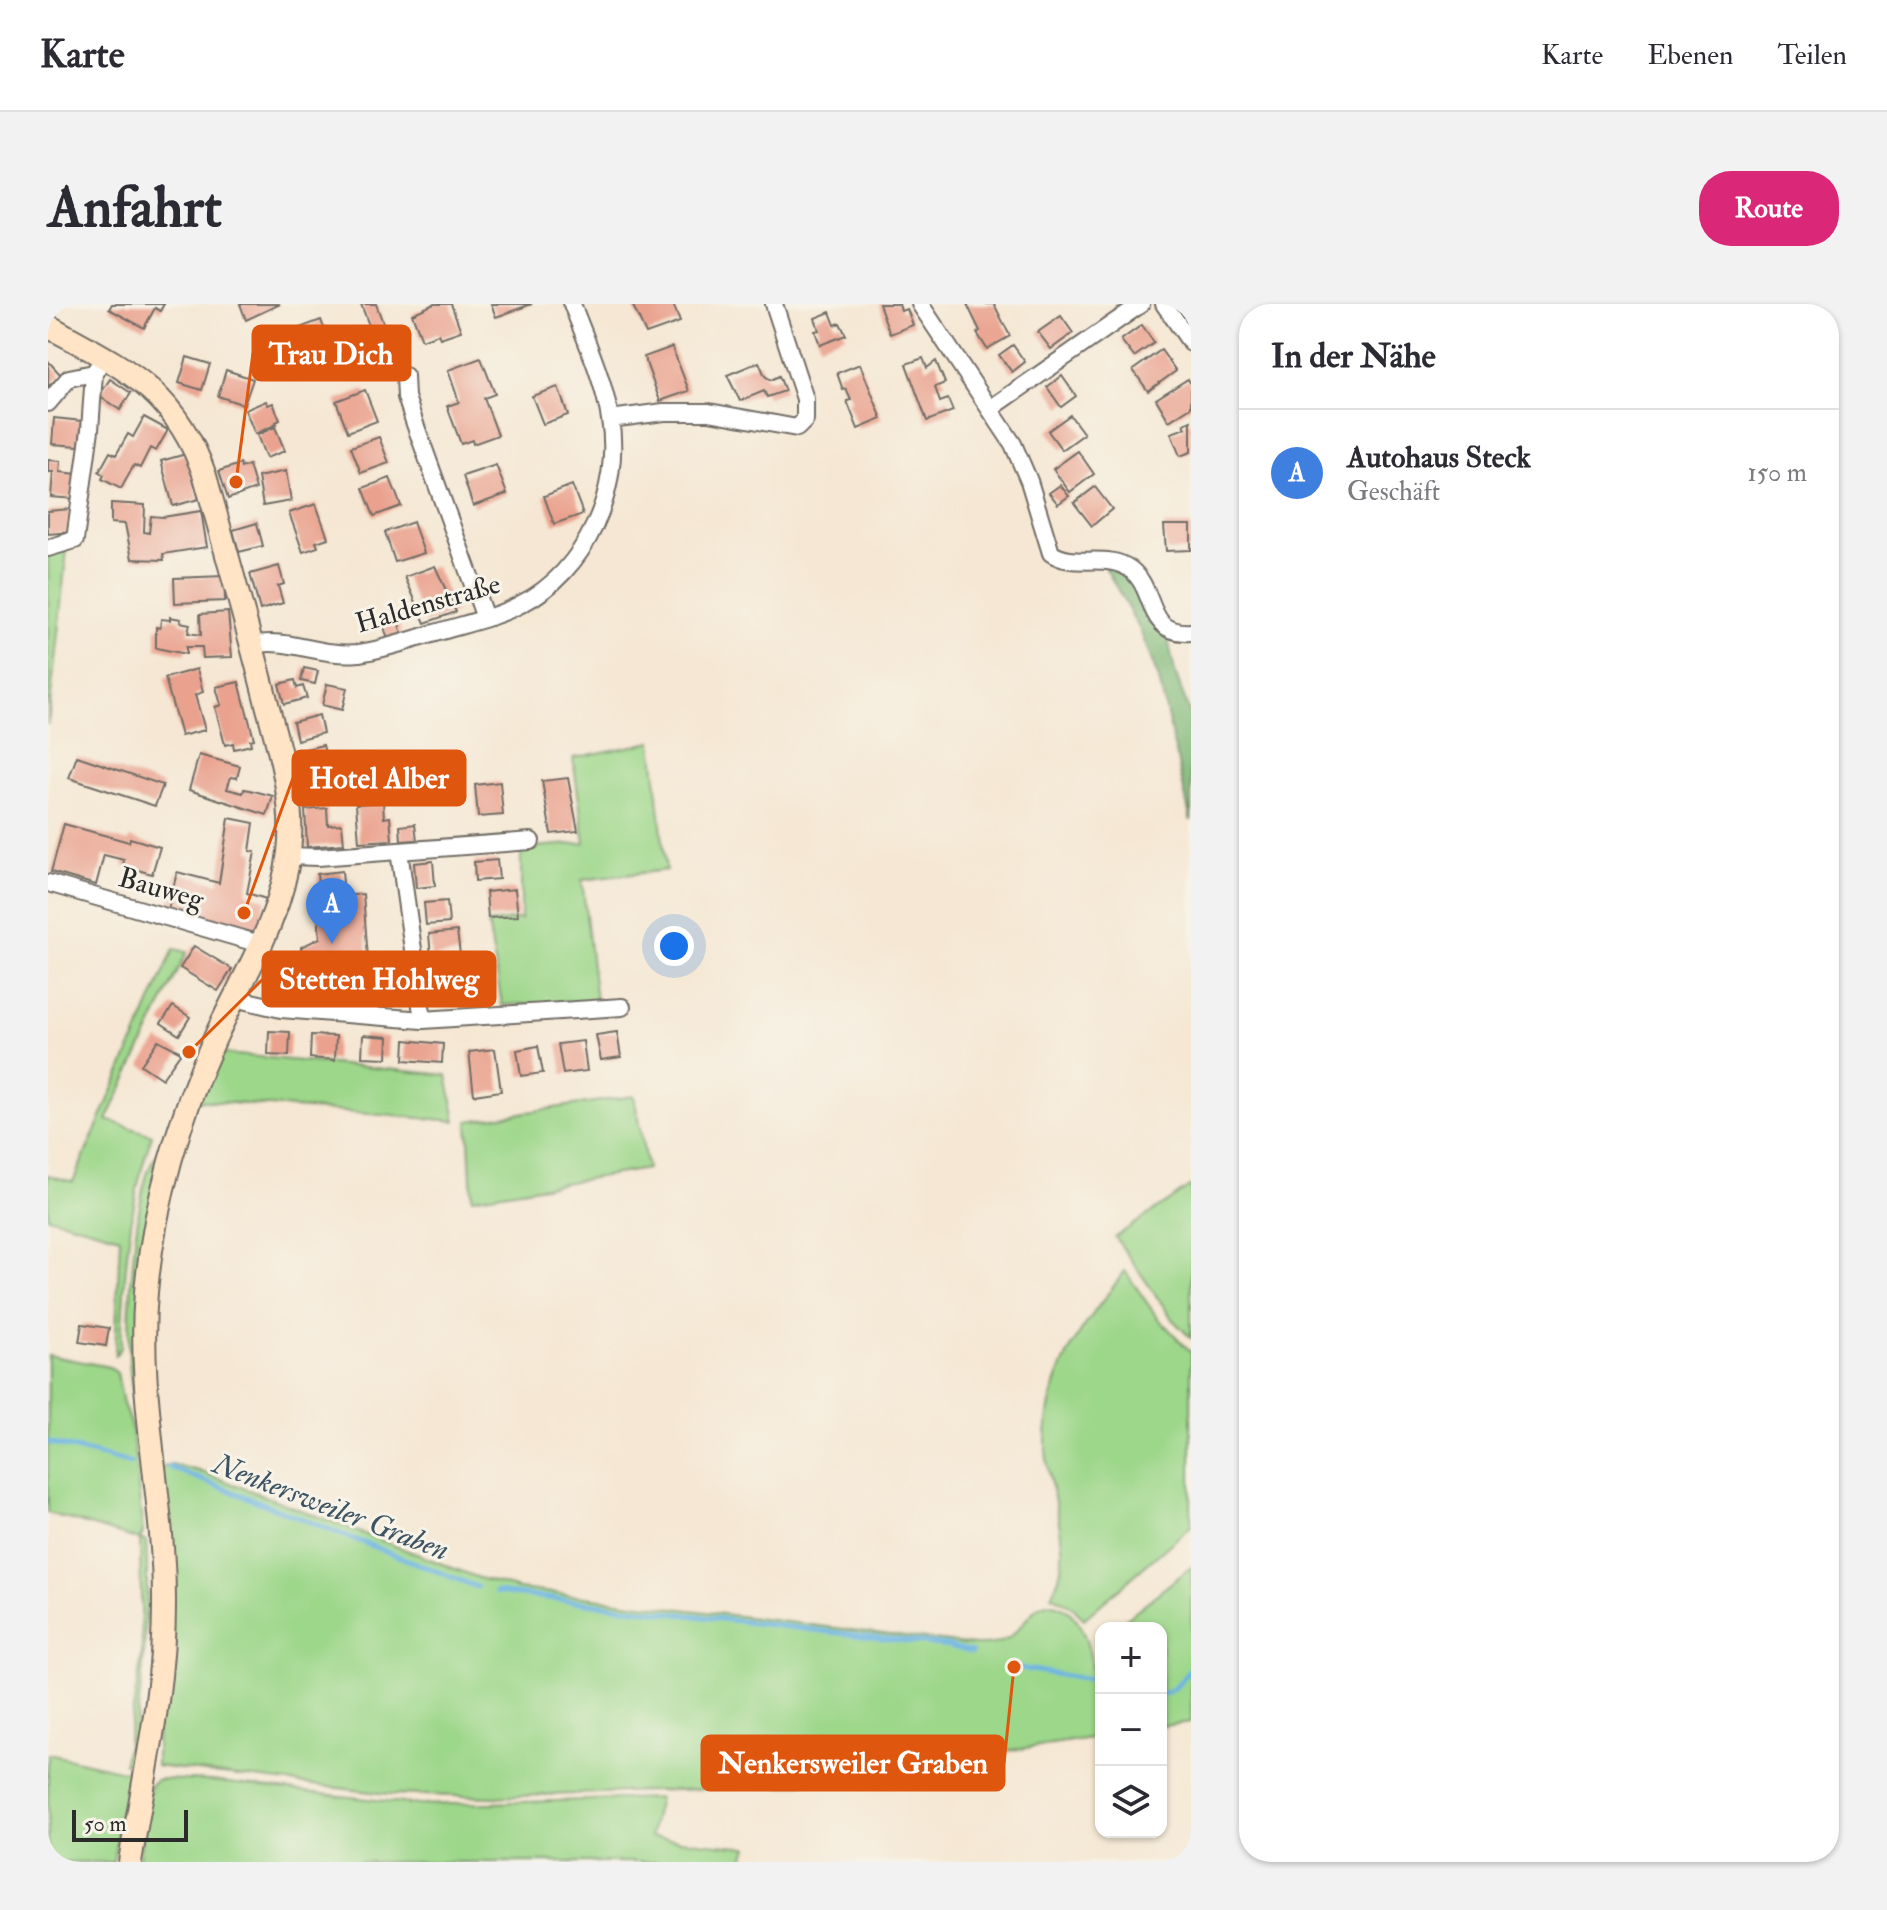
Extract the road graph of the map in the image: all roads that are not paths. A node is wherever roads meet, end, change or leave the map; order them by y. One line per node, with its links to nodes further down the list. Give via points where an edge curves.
1 (572, 304): 12 (street, Haldenstraße)
2 (774, 304): 12 (street, via 805,399 805,420 797,428 709,412)
3 (920, 304): 11 (street)
4 (1141, 304): 11 (street)
5 (1164, 304): 7 (street)
6 (48, 326): 8 (street)
7 (1191, 343)
8 (99, 365): 10 (street, via 69,378); 13 (street, via 75,540); 16 (street, via 156,392 192,444)
9 (405, 376): 14 (street, via 406,397)
10 (48, 403)
11 (990, 409): 15 (street, via 1021,461 1051,553 1066,560 1128,567 1168,630)
12 (610, 419): 14 (street, Haldenstraße, via 606,491 594,526 574,559 524,603)
13 (48, 548)
14 (485, 618): 16 (street, Haldenstraße, via 362,652 335,655 273,642)
15 (1191, 632)
16 (252, 645): 19 (street, via 286,781)
17 (531, 841): 18 (street)
18 (399, 851): 19 (street); 24 (street)
19 (289, 856): 21 (street, via 277,906)
20 (48, 883): 21 (street, Bauweg)
21 (260, 944): 22 (street)
22 (234, 998): 24 (street, via 281,1009); 25 (street, via 193,1088 152,1239 144,1350 163,1628)
23 (622, 1007): 24 (street)
24 (423, 1020)
25 (130, 1862)

